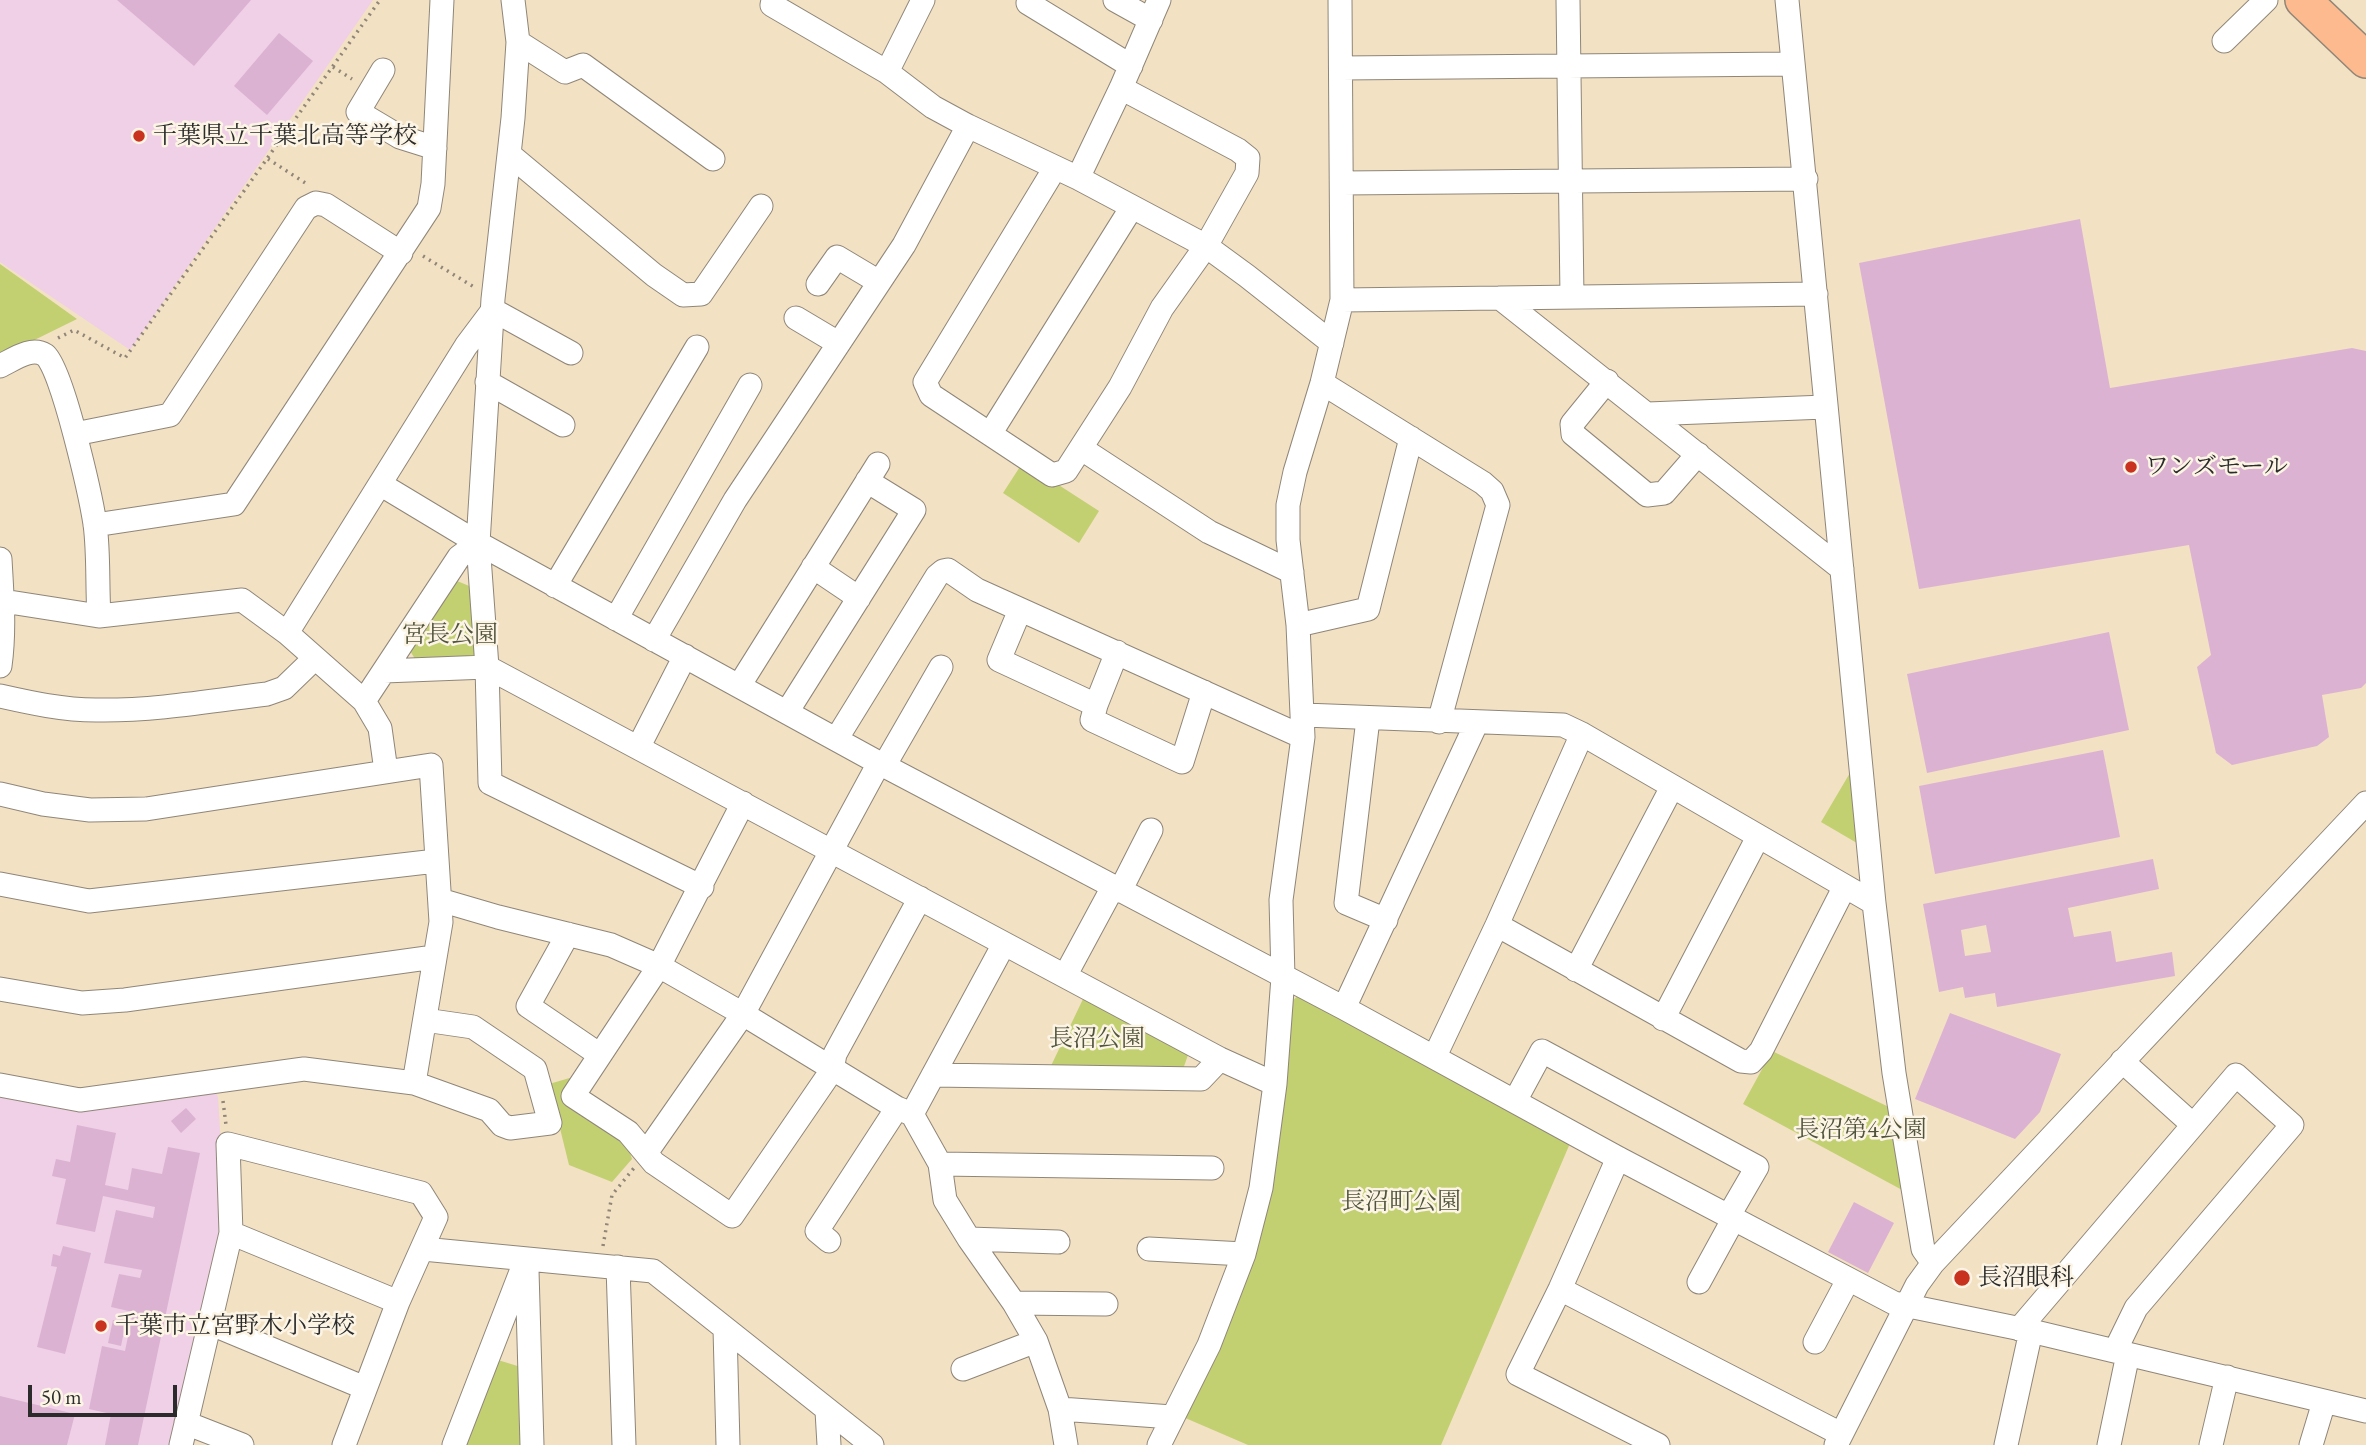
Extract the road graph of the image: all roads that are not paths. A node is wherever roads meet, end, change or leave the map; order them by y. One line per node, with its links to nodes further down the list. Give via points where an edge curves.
1 (442, 0): 24 (street)
2 (513, 0): 14 (street)
3 (773, 0): 21 (street, via 772,5)
4 (923, 0): 21 (street)
5 (1115, 0): 12 (street)
6 (1340, 0): 19 (street)
7 (1568, 0): 18 (street)
8 (1787, 0): 16 (street)
9 (2266, 0): 13 (street)
10 (2304, 0): 15 (highway)
11 (1028, 3): 17 (street)
12 (1155, 10): 17 (street)
13 (2224, 41)
14 (518, 42): 25 (street); 26 (street, via 565,72 583,65)
15 (2366, 60)
16 (1792, 64): 18 (street); 29 (street)
17 (1131, 66): 22 (street)
18 (1569, 66): 19 (street); 30 (street)
19 (1340, 68): 31 (street)
20 (383, 70): 24 (street, via 358,112 400,137)
21 (887, 72): 23 (street, via 933,107)
22 (1121, 88): 28 (street); 34 (street, via 1248,158 1247,173)
23 (968, 126): 27 (street); 36 (street)
24 (435, 148): 35 (street, via 429,208)
25 (509, 154): 32 (street, via 683,295 701,294); 42 (street)
26 (713, 159)
27 (1055, 167): 28 (street); 57 (street, via 925,382 932,395)
28 (1078, 178): 33 (street)
29 (1805, 179): 30 (street); 38 (street)
30 (1570, 181): 31 (street); 39 (street)
31 (1342, 183): 41 (street)
32 (761, 206)
33 (1132, 206): 34 (street); 57 (street)
34 (1206, 247): 45 (street); 59 (street, via 1162,308)
35 (403, 249): 56 (street, via 326,205 306,208 170,415); 62 (street, via 234,504)
36 (879, 282): 37 (street, via 837,257); 44 (street)
37 (818, 284)
38 (1816, 294): 39 (street); 53 (street)
39 (1572, 297): 40 (street)
40 (1500, 298): 41 (street); 49 (street)
41 (1342, 300): 45 (street)
42 (493, 304): 47 (street); 50 (street); 61 (street)
43 (796, 318): 44 (street)
44 (838, 343): 76 (street, via 735,500)
45 (1332, 343): 51 (street)
46 (697, 347): 68 (street)
47 (571, 353)
48 (0, 366): 56 (street, via 31,351 44,354 52,364)
49 (1607, 381): 54 (street); 60 (street, via 1572,424 1573,434 1647,495 1664,493)
50 (486, 382): 55 (street); 63 (street)
51 (1322, 383): 58 (street); 67 (street, via 1288,505)
52 (750, 385): 73 (street)
53 (1825, 407): 54 (street); 66 (street)
54 (1648, 414): 60 (street)
55 (563, 425)
56 (75, 434): 62 (street)
57 (990, 434): 59 (street, via 1052,475 1066,471)
58 (1410, 438): 74 (street, via 1368,610); 91 (street, via 1483,483 1498,505)
59 (1082, 449): 67 (street, via 1209,532)
60 (1698, 454): 66 (street)
61 (380, 484): 63 (street); 75 (street)
62 (95, 525): 72 (street)
63 (478, 543): 68 (street); 81 (street); 83 (street, via 458,557)
64 (0, 559): 70 (street)
65 (813, 567): 69 (street); 69 (street, via 872,472 914,510); 84 (street)
66 (1843, 569): 113 (street)
67 (1292, 572): 74 (street)
68 (555, 586): 73 (street)
69 (859, 598): 89 (street)
70 (3, 601): 72 (street); 80 (street)
71 (1020, 610): 77 (street); 88 (street, via 999,660); 95 (street, via 943,570)
72 (99, 616): 75 (street, via 242,600)
73 (616, 619): 76 (street)
74 (1298, 625): 93 (street)
75 (287, 633): 79 (street)
76 (654, 640): 78 (street)
77 (1117, 652): 85 (street); 88 (street)
78 (685, 656): 84 (street); 96 (street)
79 (314, 659): 86 (street, via 284,688 267,694 144,709 44,706); 87 (street)
80 (0, 666)
81 (487, 667): 83 (street); 96 (street); 108 (street, via 489,783)
82 (941, 667): 97 (street)
83 (384, 671): 87 (street)
84 (738, 686): 89 (street)
85 (1204, 692): 88 (street, via 1182,762 1092,720); 93 (street)
86 (0, 696)
87 (365, 701): 98 (street, via 380,728)
88 (1096, 705)
89 (787, 712): 95 (street)
90 (1368, 719): 91 (street); 93 (street); 114 (street, via 1346,904)
91 (1439, 722): 92 (street)
92 (1477, 722): 94 (street, via 1551,724); 114 (street)
93 (1303, 726): 122 (street, via 1281,900)
94 (1582, 734): 99 (street); 115 (street)
95 (836, 738): 97 (street)
96 (639, 747): 101 (street)
97 (882, 764): 105 (street); 110 (street)
98 (386, 771): 100 (street, via 146,809 90,810); 106 (street, via 430,765)
99 (1672, 787): 104 (street); 120 (street)
100 (0, 794)
101 (743, 803): 105 (street); 108 (street)
102 (2366, 803): 131 (street)
103 (1151, 830): 110 (street)
104 (1758, 837): 109 (street); 126 (street)
105 (831, 850): 111 (street); 125 (street)
106 (436, 861): 107 (street, via 89,901); 112 (street)
107 (0, 884)
108 (702, 887): 119 (street)
109 (1844, 888): 113 (street); 126 (street, via 1761,1051 1751,1062)
110 (1117, 889): 121 (street); 122 (street)
111 (920, 898): 117 (street); 132 (street, via 835,1054)
112 (440, 900): 116 (street); 118 (street)
113 (1874, 903): 153 (street, via 1894,1073 1923,1249)
114 (1386, 920): 124 (street)
115 (1497, 925): 120 (street); 129 (street)
116 (568, 933): 119 (street); 128 (street, via 528,1006)
117 (1003, 944): 121 (street); 133 (street)
118 (434, 957): 123 (street, via 114,1001 82,1003); 127 (street)
119 (659, 966): 125 (street); 128 (street)
120 (1576, 971): 126 (street)
121 (1065, 976): 130 (street)
122 (1283, 976): 124 (street); 135 (street)
123 (0, 989)
124 (1344, 1008): 129 (street)
125 (743, 1014): 132 (street); 140 (street)
126 (1663, 1019)
127 (425, 1020): 134 (street); 134 (street, via 473,1027 535,1069 550,1123 510,1128 489,1110)
128 (600, 1055): 140 (street, via 573,1096 628,1132)
129 (1435, 1056): 137 (street)
130 (1220, 1059): 133 (street, via 1201,1079); 135 (street)
131 (2122, 1061): 139 (street); 153 (street)
132 (832, 1070): 138 (street); 140 (street, via 733,1216)
133 (933, 1075): 138 (street)
134 (414, 1083): 136 (street, via 304,1069 80,1100)
135 (1275, 1084): 151 (street, via 1261,1188)
136 (0, 1085)
137 (1515, 1101): 141 (street); 144 (street, via 1542,1051 1757,1167)
138 (904, 1111): 142 (street); 147 (street, via 817,1231)
139 (2192, 1124): 164 (street); 167 (street, via 2236,1075 2292,1125 2137,1308)
140 (646, 1153)
141 (1618, 1158): 144 (street); 157 (street)
142 (940, 1164): 143 (street); 146 (street, via 944,1200)
143 (1212, 1168)
144 (1730, 1218): 155 (street); 156 (street)
145 (231, 1233): 149 (street, via 228,1144 421,1193 436,1217); 158 (street); 162 (street)
146 (969, 1239): 148 (street); 159 (street)
147 (829, 1241)
148 (1058, 1242)
149 (423, 1249): 152 (street); 158 (street)
150 (1149, 1249): 151 (street)
151 (1244, 1254): 175 (street, via 1209,1345)
152 (526, 1259): 154 (street); 180 (street); 181 (street)
153 (1933, 1263): 161 (street)
154 (609, 1266): 163 (street, via 653,1271); 182 (street)
155 (1848, 1280): 161 (street); 166 (street)
156 (1699, 1282)
157 (1560, 1289): 177 (street); 188 (street, via 1518,1374)
158 (398, 1302): 170 (street)
159 (1014, 1303): 160 (street); 165 (street)
160 (1106, 1304)
161 (1907, 1306): 164 (street); 177 (street)
162 (209, 1323): 170 (street); 176 (street)
163 (725, 1329): 173 (street); 183 (street)
164 (2025, 1330): 167 (street); 189 (street)
165 (1036, 1341): 168 (street); 172 (street)
166 (1815, 1342)
167 (2122, 1353): 169 (street); 190 (street)
168 (963, 1369)
169 (2227, 1377): 171 (street); 191 (street)
170 (365, 1388): 179 (street)
171 (2324, 1402): 174 (street); 192 (street)
172 (1060, 1409): 175 (street); 186 (street)
173 (827, 1411): 184 (street); 185 (street)
174 (2366, 1411)
175 (1172, 1417): 187 (street)
176 (183, 1434): 178 (street)
177 (1838, 1439)
178 (242, 1445)
179 (344, 1445)
180 (454, 1445)
181 (532, 1445)
182 (624, 1445)
183 (728, 1445)
184 (829, 1445)
185 (872, 1445)
186 (1066, 1445)
187 (1159, 1445)
188 (1658, 1445)
189 (2006, 1445)
190 (2109, 1445)
191 (2211, 1445)
192 (2311, 1445)

